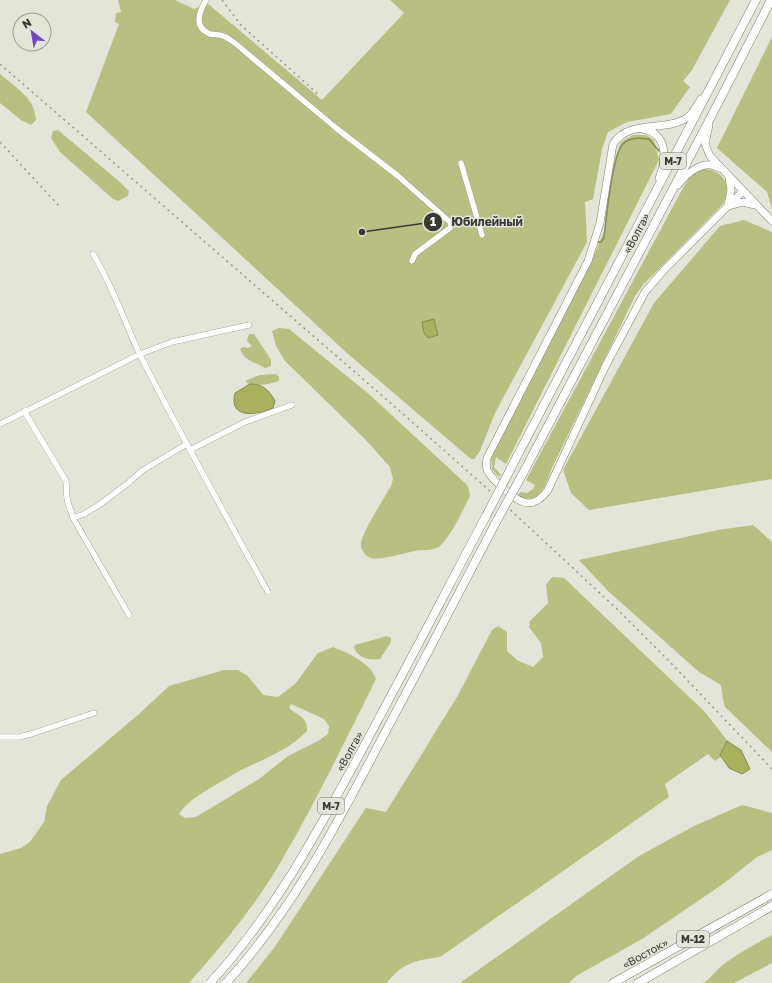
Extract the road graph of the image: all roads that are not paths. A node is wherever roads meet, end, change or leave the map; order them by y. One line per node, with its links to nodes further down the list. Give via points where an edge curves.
1 (206, 0): 18 (street, via 198,17 198,23 204,30 236,44 398,176 451,224 450,228 415,254)
2 (756, 0): 4 (highway, «Волга» / М-7)
3 (771, 0): 5 (highway, «Волга» / М-7)
4 (721, 69): 6 (main road, via 690,116 674,123); 14 (highway, «Волга» / М-7)
5 (713, 113): 8 (main road, via 705,144); 11 (highway, «Волга» / М-7)
6 (636, 129): 13 (main road, via 623,133 613,144 600,223 588,262 487,458 488,473 515,499 524,503 532,502 541,498 548,490 605,367 645,292); 14 (main road, via 649,131 658,138 665,156 663,169)
7 (461, 163): 16 (street)
8 (720, 169): 9 (main road); 11 (main road, via 710,165 692,170 682,178)
9 (728, 176): 10 (main road); 13 (main road, via 731,196)
10 (743, 191): 12 (main road); 13 (main road)
11 (668, 198): 33 (highway, «Волга» / М-7, bridge, via 312,868 276,922)
12 (759, 208): 13 (main road, via 752,203 744,202); 15 (main road)
13 (725, 209)
14 (645, 214): 32 (highway, «Волга» / М-7, bridge, via 386,705 294,872 244,945)
15 (772, 221)
16 (482, 235)
17 (93, 254): 20 (street, via 108,280)
18 (412, 261)
19 (249, 325): 20 (street, via 184,339)
20 (140, 354): 22 (street); 24 (street)
21 (292, 405): 24 (street, via 245,422)
22 (24, 411): 23 (street); 25 (street, via 66,481 67,498)
23 (0, 424)
24 (189, 447): 25 (street, via 143,470 99,505); 26 (street)
25 (73, 518): 27 (street)
26 (268, 592)
27 (129, 615)
28 (94, 714): 29 (street, via 19,737)
29 (0, 737)
30 (772, 894): 34 (highway, «Восток» / М-12)
31 (772, 906): 35 (highway, «Восток» / М-12)
32 (210, 983)
33 (226, 983)
34 (613, 983)
35 (638, 983)

